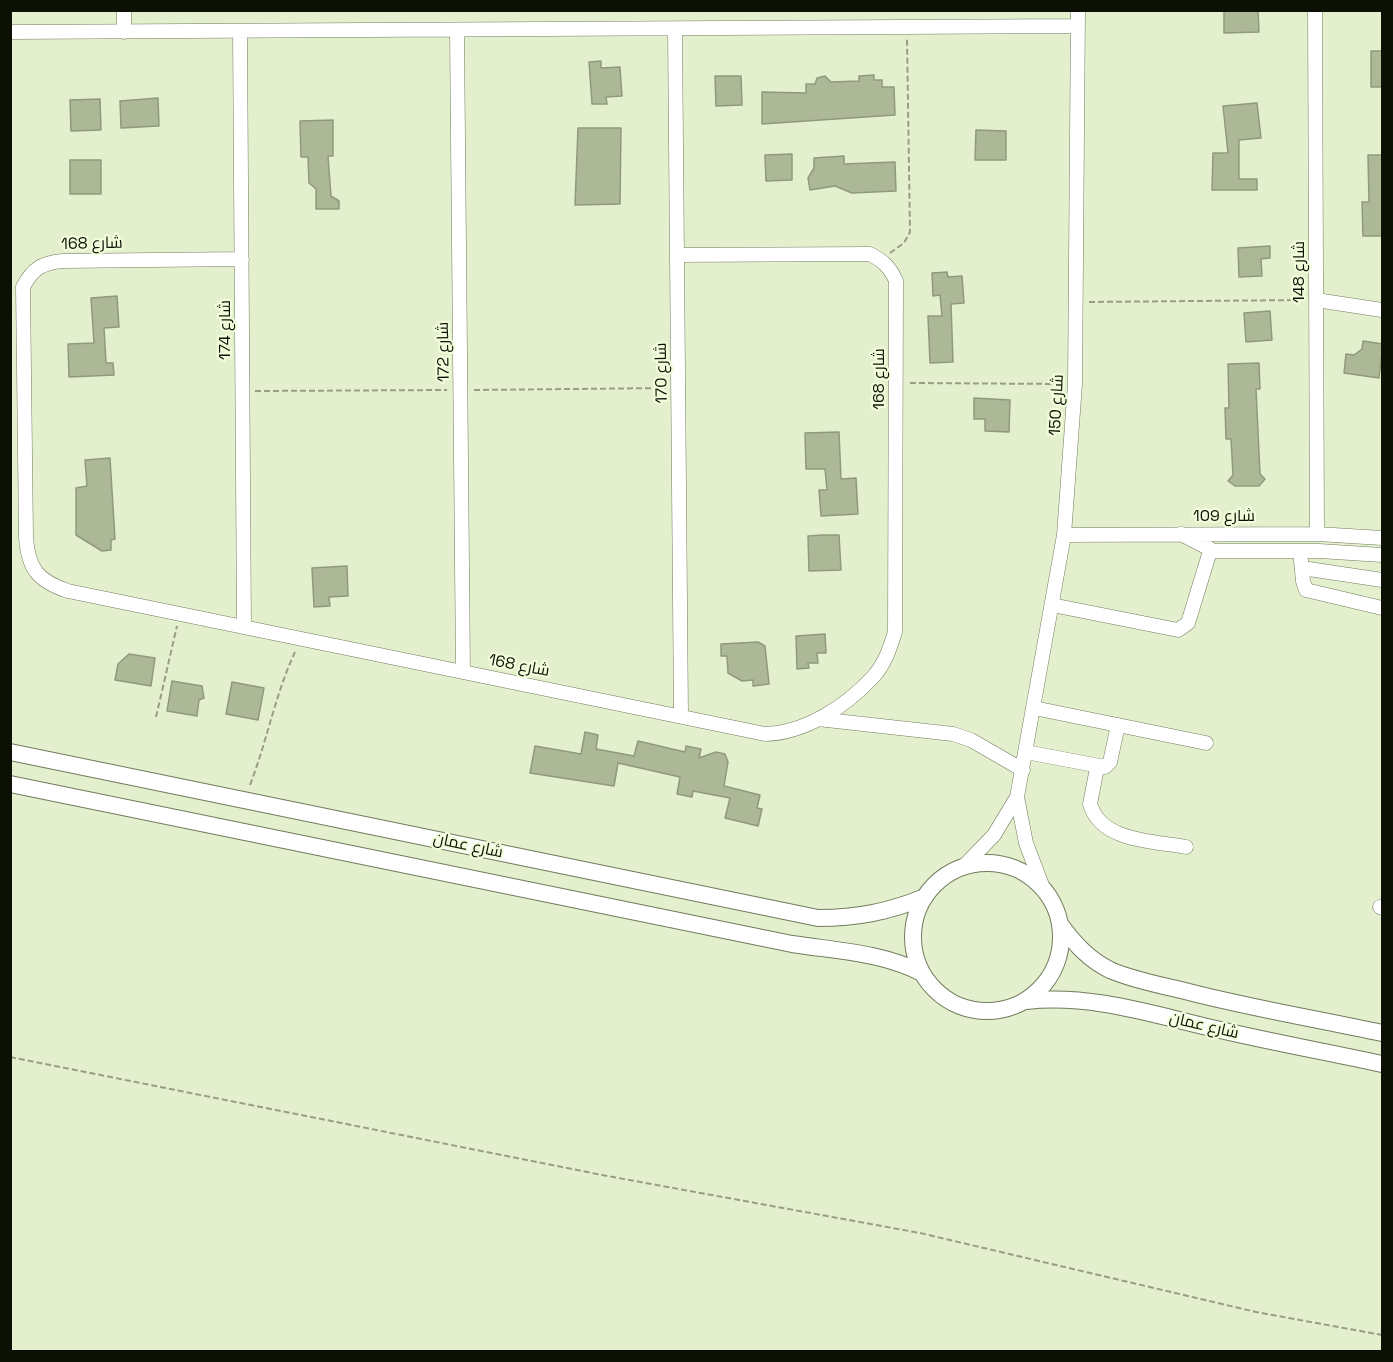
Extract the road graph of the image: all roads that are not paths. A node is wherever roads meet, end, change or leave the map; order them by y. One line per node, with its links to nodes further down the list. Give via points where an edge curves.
1 (124, 10): 7 (street)
2 (1078, 10): 4 (street, شارع 150)
3 (1315, 10): 12 (street, شارع 148)
4 (1078, 26): 5 (street); 16 (street, شارع 150, via 1075,384)
5 (675, 30): 9 (street); 10 (street, شارع 170)
6 (10, 32): 7 (street)
7 (124, 32): 8 (street)
8 (240, 32): 9 (street); 11 (street, شارع 174)
9 (457, 32): 26 (street, شارع 172)
10 (677, 255): 28 (street, شارع 170); 29 (street, شارع 168, via 870,254 891,269 896,281 895,632 887,656 874,676)
11 (242, 259): 25 (street, شارع 174); 25 (street, شارع 168, via 45,262 31,272 23,287 27,556 36,573 50,585)
12 (1316, 300): 13 (street); 15 (street, شارع 148)
13 (1383, 310)
14 (1181, 534): 15 (street, شارع 109); 16 (street, شارع 109); 18 (street)
15 (1317, 534): 17 (street, شارع 109)
16 (1065, 535): 23 (street, شارع 150)
17 (1383, 538)
18 (1210, 550): 19 (street); 23 (street, via 1188,623 1178,630)
19 (1300, 551): 20 (street); 21 (street)
20 (1383, 555)
21 (1302, 568): 22 (street); 24 (street, via 1304,586 1311,593)
22 (1383, 580)
23 (1052, 605): 27 (street, شارع 150)
24 (1383, 608)
25 (244, 627): 26 (street, شارع 168)
26 (463, 671): 28 (street, شارع 168)
27 (1034, 708): 30 (street); 33 (street, شارع 150)
28 (681, 715): 29 (street, شارع 168, via 765,734 802,728)
29 (818, 719): 35 (street, via 953,734)
30 (1118, 725): 31 (street); 34 (street, via 1110,762)
31 (1206, 743)
32 (10, 752): 41 (main road, شارع عمان, via 818,918 873,915)
33 (1026, 752): 34 (street); 35 (street, شارع 150)
34 (1097, 768): 38 (street, via 1090,804 1106,827 1122,835)
35 (1023, 770): 37 (street, شارع 150)
36 (10, 784): 43 (main road, شارع عمان, via 792,944 858,951)
37 (1017, 797): 39 (street, شارع 150, via 994,835); 40 (street, شارع 150, via 1026,843)
38 (1186, 848)
39 (963, 867): 40 (main road, via 984,863 1006,866 1026,874); 41 (main road, via 941,879)
40 (1043, 888): 42 (main road)
41 (925, 897): 43 (main road, via 916,915 913,935)
42 (1060, 924): 44 (main road, via 1061,946 1055,968 1043,986); 45 (main road, شارع عمان, via 1090,958 1110,970 1232,1002)
43 (922, 973): 44 (main road, via 949,1001 968,1009 1007,1008)
44 (1026, 1000): 46 (main road, شارع عمان, via 1100,1001)
45 (1383, 1033)
46 (1383, 1064)

